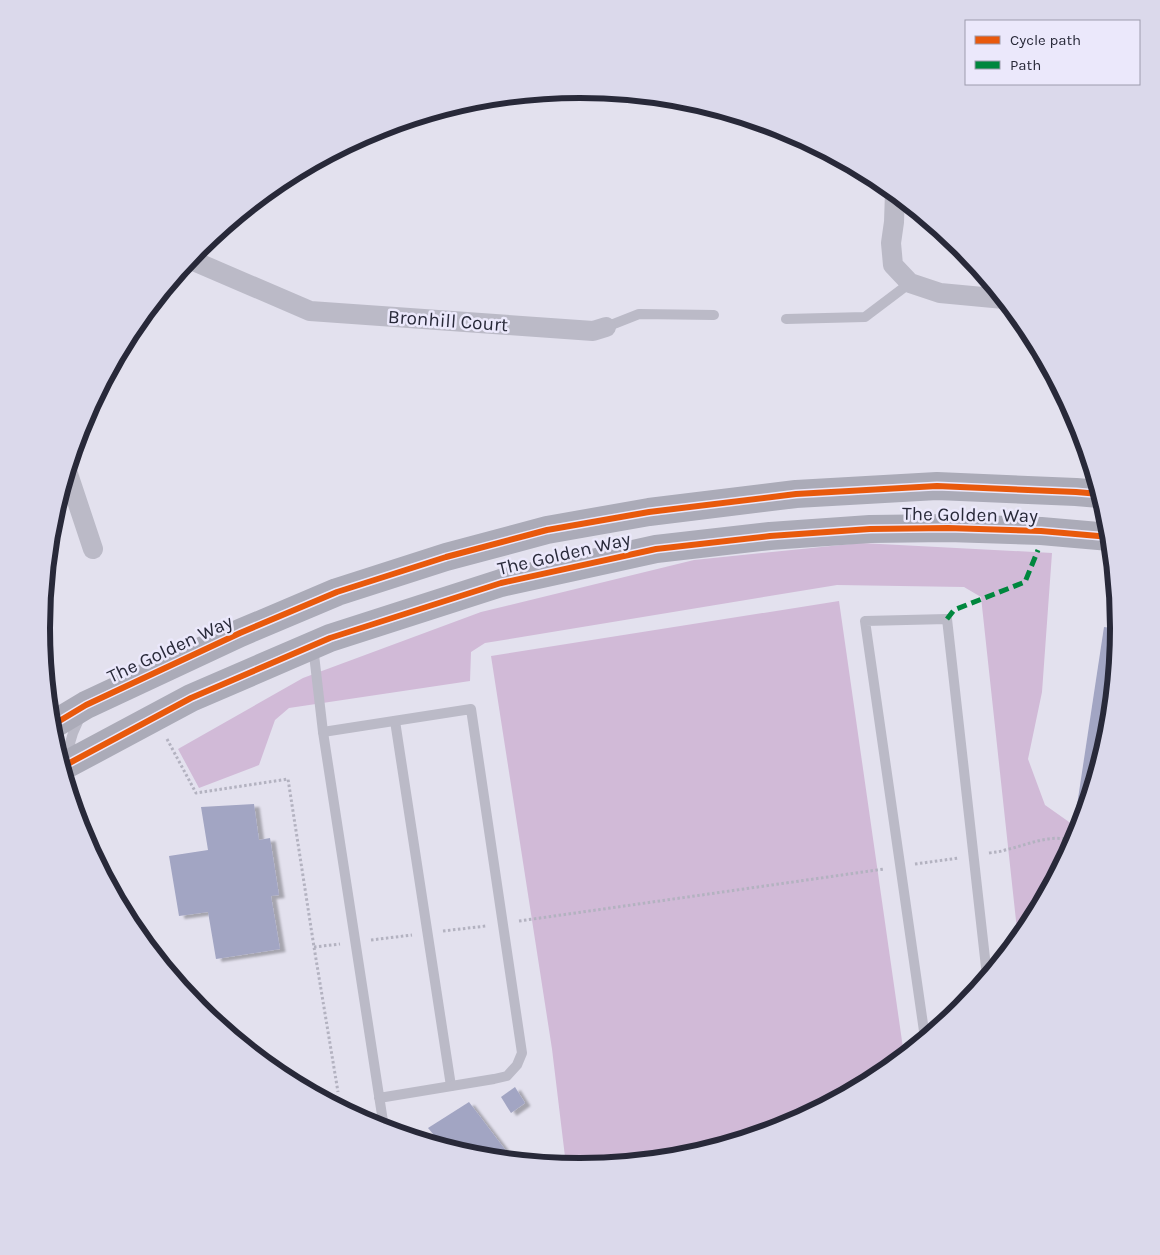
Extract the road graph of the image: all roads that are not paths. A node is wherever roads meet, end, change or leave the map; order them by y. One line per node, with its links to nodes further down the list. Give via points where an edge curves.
1 (895, 201): 3 (street, via 891,243 893,265)
2 (197, 262): 7 (street, Bronhill Court, via 310,311 593,331)
3 (910, 283): 4 (street, via 940,293); 6 (lane, via 865,317)
4 (994, 297)
5 (714, 315): 7 (lane, Bronhill Court, via 639,314)
6 (786, 319)
7 (606, 327)
8 (71, 482): 11 (street)
9 (1093, 493): 13 (main road, The Golden Way, via 937,486 796,494 650,512 547,530 337,592)
10 (1102, 536): 12 (main road, The Golden Way, via 948,528 870,529 656,549 501,583)
11 (93, 549)
12 (313, 645): 16 (lane); 17 (main road, The Golden Way, via 191,698)
13 (86, 705): 14 (main road, The Golden Way); 17 (lane, via 73,733)
14 (59, 721)
15 (395, 721): 16 (lane); 20 (lane); 20 (lane, via 471,709 522,1053 507,1076)
16 (324, 732): 21 (lane)
17 (67, 761)
18 (986, 967): 19 (lane, via 947,619 865,621)
19 (924, 1030)
20 (451, 1086): 21 (lane)
21 (379, 1098): 22 (lane)
22 (382, 1119)

